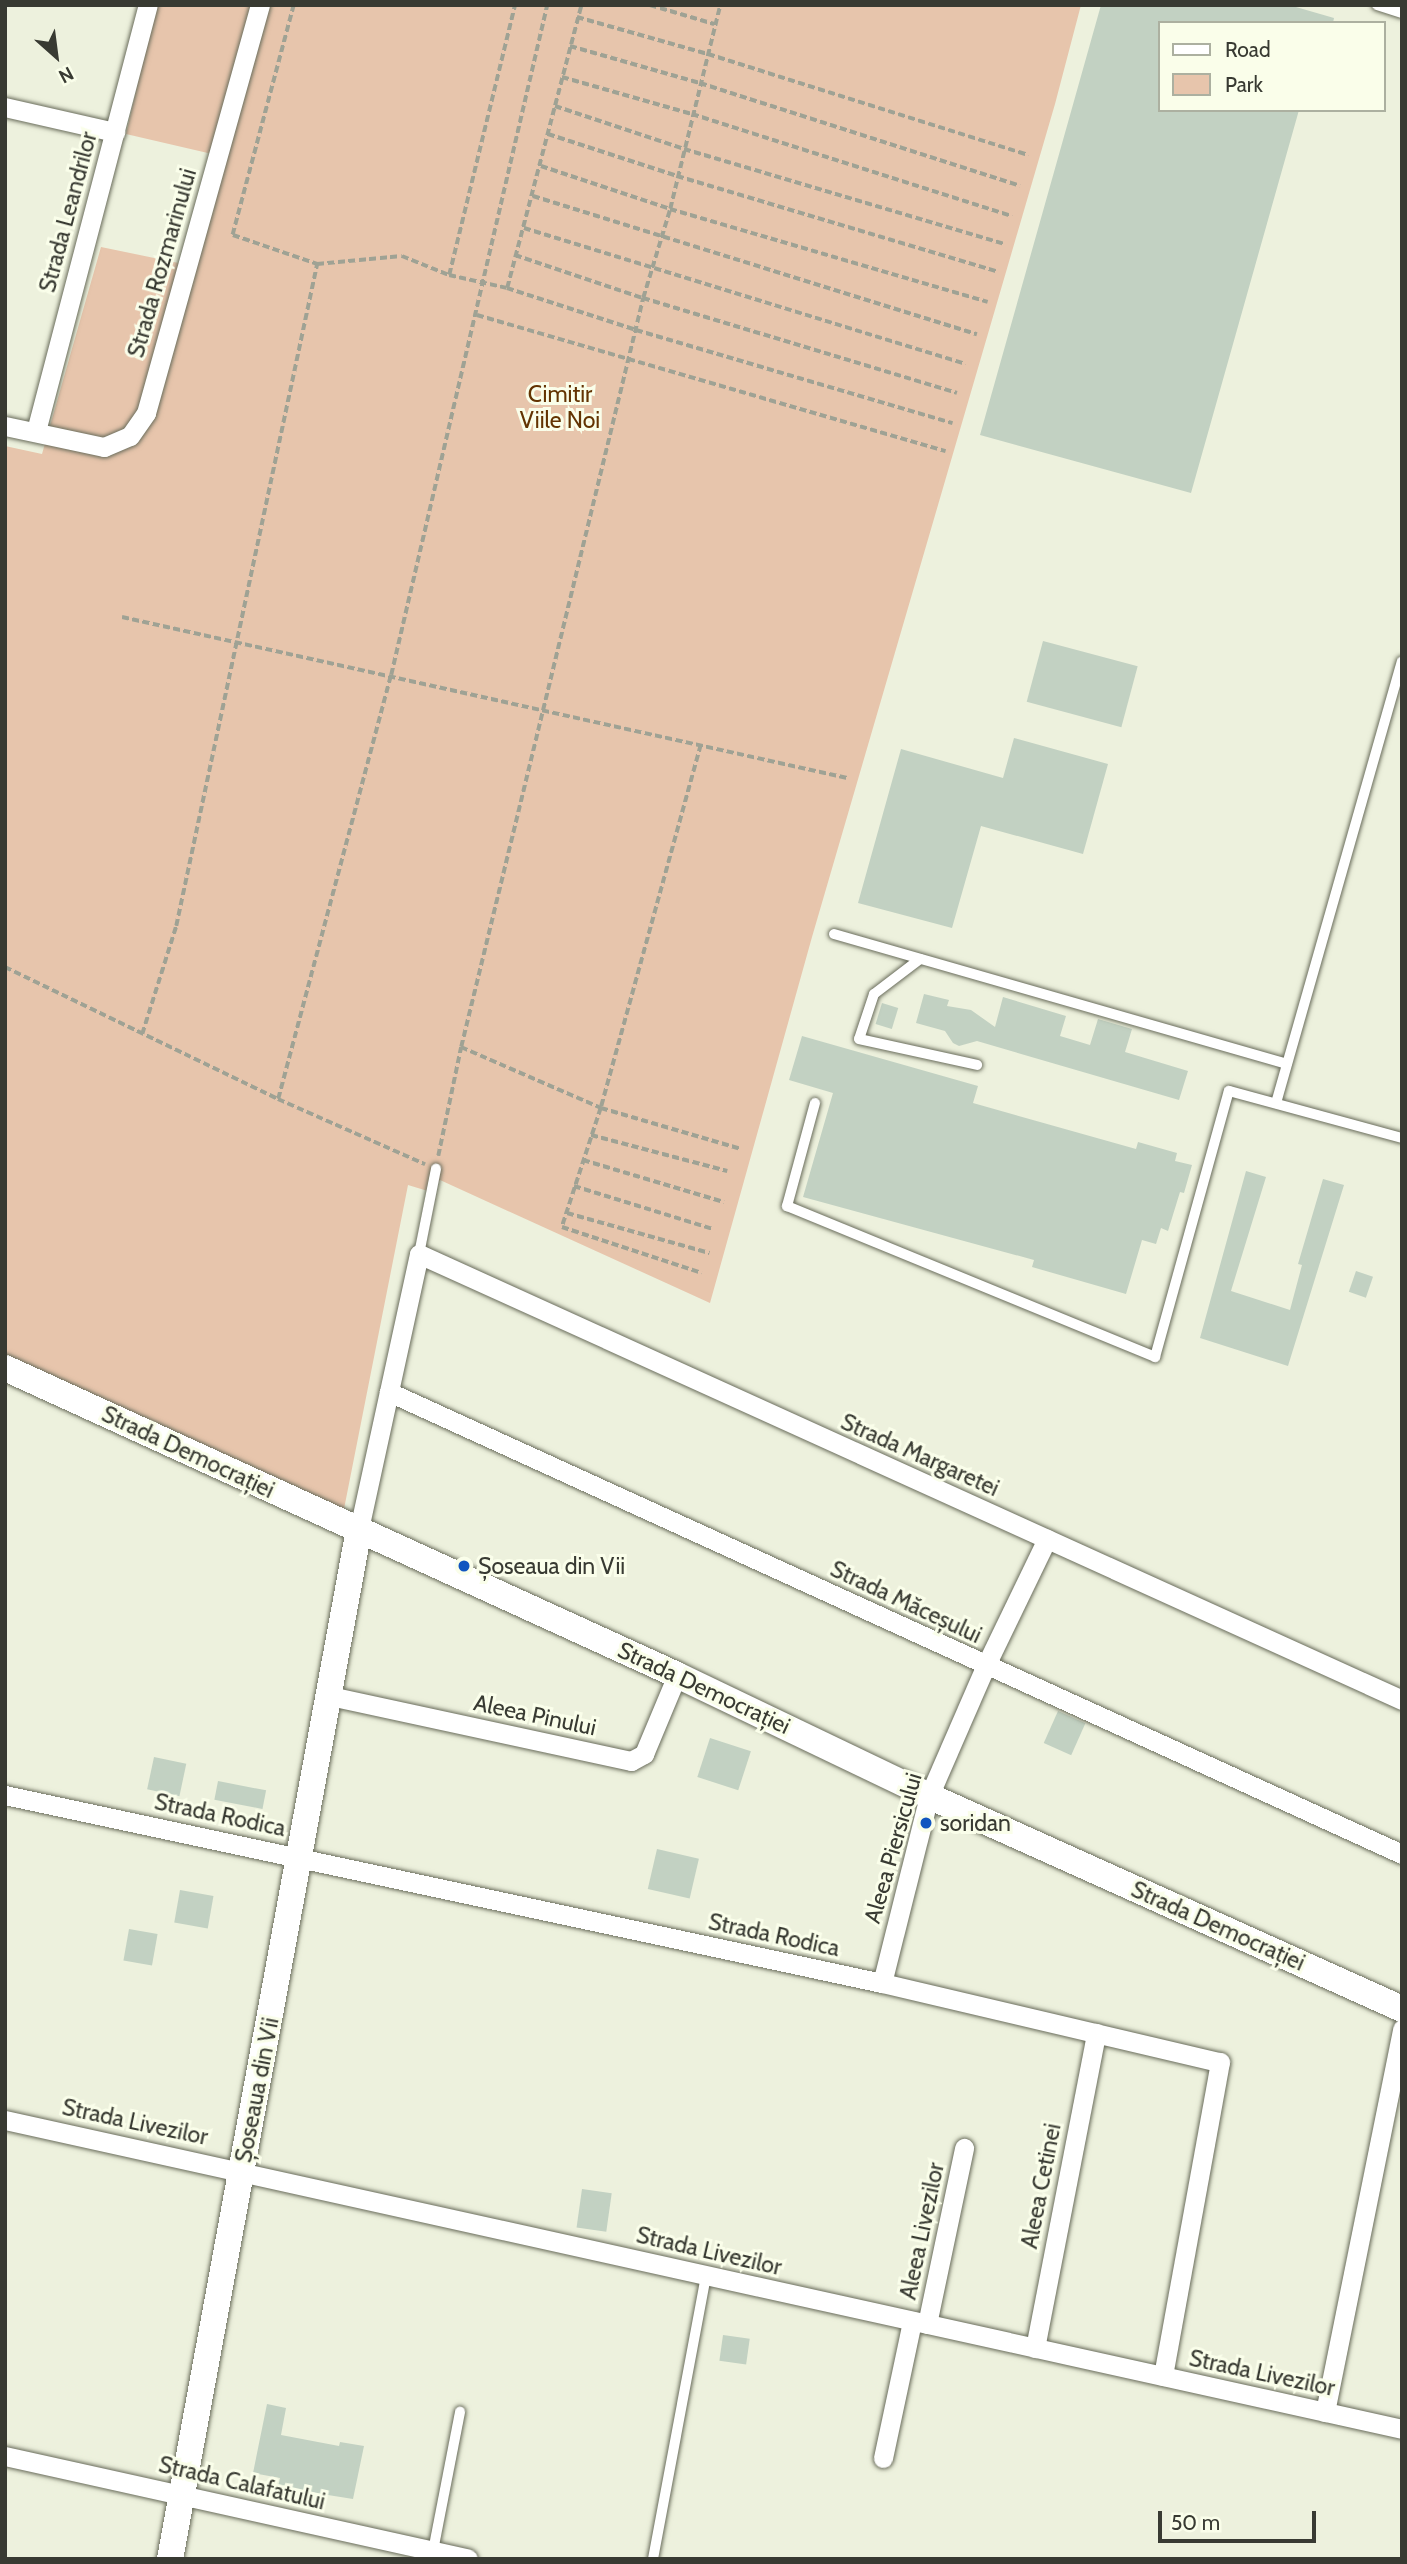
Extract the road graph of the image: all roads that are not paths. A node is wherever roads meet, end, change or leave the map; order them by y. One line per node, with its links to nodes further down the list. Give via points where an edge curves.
1 (148, 5): 6 (street, Strada Leandrilor)
2 (260, 5): 8 (street, Strada Rozmarinului, via 146,413 130,436 104,447)
3 (1377, 5): 4 (lane)
4 (1402, 13)
5 (5, 107): 6 (street)
6 (115, 132): 8 (street, Strada Leandrilor)
7 (5, 426): 8 (street, Strada Rozmarinului)
8 (36, 431)
9 (1402, 662): 12 (lane)
10 (834, 934): 11 (lane)
11 (920, 959): 12 (lane); 13 (lane, via 874,994 859,1039)
12 (1287, 1064): 15 (lane)
13 (977, 1065)
14 (815, 1103): 15 (lane, via 787,1206 1155,1357 1228,1091)
15 (1276, 1103): 16 (lane)
16 (1402, 1138)
17 (436, 1169): 18 (lane, Șoseaua din Vii)
18 (419, 1254): 20 (street, Șoseaua din Vii); 22 (street, Strada Margaretei)
19 (5, 1368): 21 (street, Strada Democrației)
20 (390, 1392): 21 (street, Șoseaua din Vii); 23 (street, Strada Măceșului)
21 (359, 1529): 24 (street, Strada Democrației); 25 (street, Șoseaua din Vii)
22 (1047, 1539): 23 (street, Aleea Piersicului); 26 (street, Strada Margaretei)
23 (986, 1665): 28 (street, Aleea Piersicului); 29 (street, Strada Măceșului)
24 (677, 1675): 25 (street, Aleea Pinului, via 644,1754 631,1761); 28 (street, Strada Democrației)
25 (330, 1696): 30 (street, Șoseaua din Vii)
26 (1402, 1700)
27 (5, 1795): 30 (street, Strada Rodica)
28 (929, 1796): 31 (street, Aleea Piersicului); 32 (street, Strada Democrației)
29 (1402, 1854)
30 (300, 1857): 31 (street, Strada Rodica); 37 (street, Șoseaua din Vii)
31 (882, 1983): 34 (street, Strada Rodica)
32 (1402, 2009)
33 (1402, 2029): 43 (street)
34 (1096, 2033): 40 (street, Aleea Cetinei); 41 (street, Strada Rodica, via 1220,2062)
35 (5, 2120): 37 (street, Strada Livezilor)
36 (964, 2148): 39 (street, Aleea Livezilor)
37 (242, 2170): 38 (street, Strada Livezilor); 47 (street, Șoseaua din Vii)
38 (706, 2276): 39 (street, Strada Livezilor); 50 (lane)
39 (920, 2323): 40 (street, Strada Livezilor); 46 (street, Aleea Livezilor)
40 (1035, 2348): 41 (street, Strada Livezilor)
41 (1163, 2376): 43 (street, Strada Livezilor)
42 (460, 2412): 48 (lane)
43 (1325, 2412): 44 (street, Strada Livezilor)
44 (1402, 2428)
45 (5, 2456): 47 (street, Strada Calafatului)
46 (883, 2458)
47 (182, 2494): 48 (street, Strada Calafatului); 49 (street, Șoseaua din Vii)
48 (449, 2556)
49 (170, 2559)
50 (653, 2559)

